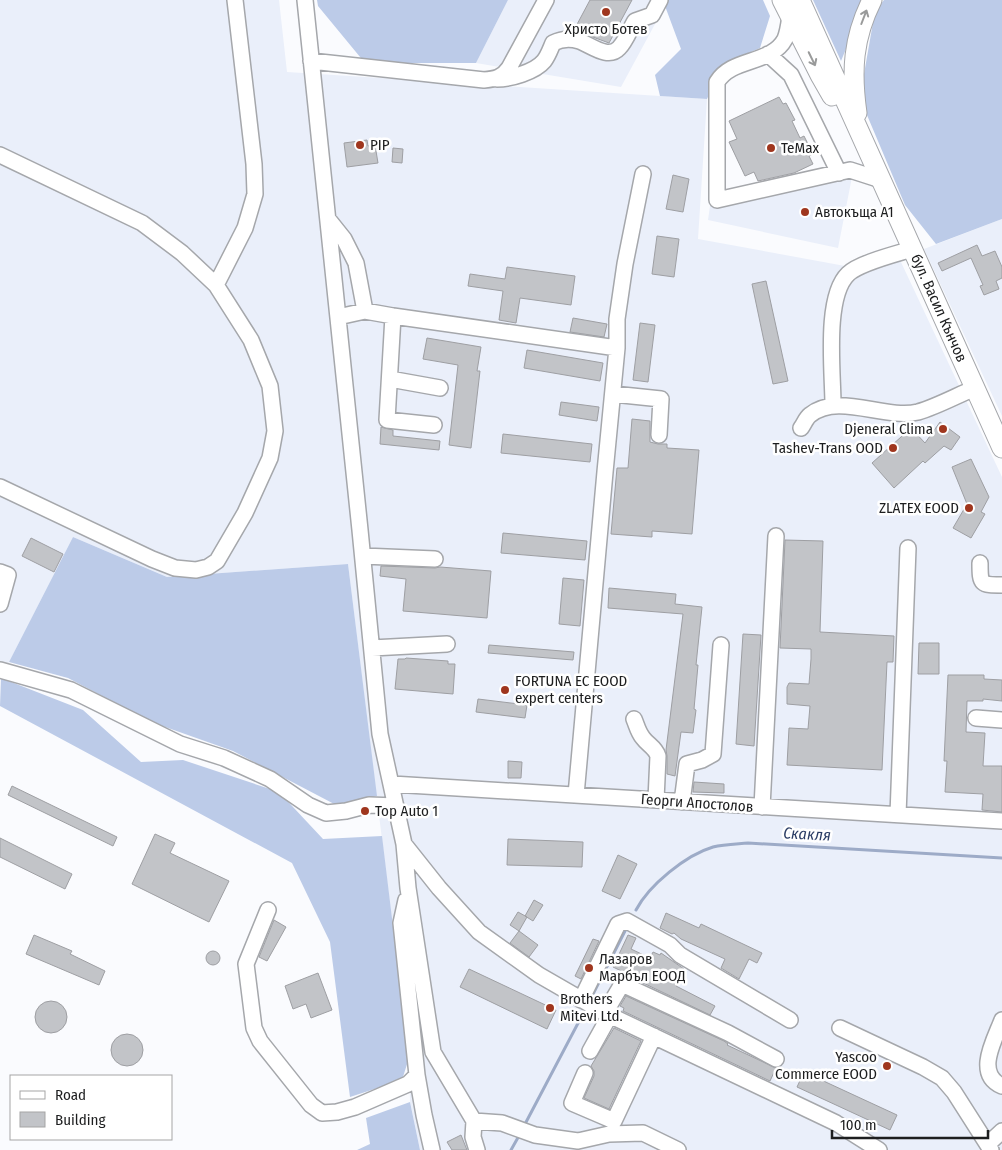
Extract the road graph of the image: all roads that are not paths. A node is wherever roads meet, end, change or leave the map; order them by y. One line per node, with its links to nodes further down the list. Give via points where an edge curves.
1 (235, 0): 17 (street, via 255,194 245,228)
2 (305, 0): 8 (street)
3 (546, 0): 9 (street, via 509,68)
4 (660, 0): 9 (street, via 652,15 635,20 619,49 602,52 578,40 560,40 552,44 542,64 518,76)
5 (872, 0): 10 (main road, one-way to 5, via 855,96 855,52 858,33)
6 (791, 5): 7 (street, via 784,39); 10 (main road); 14 (main road, one-way to 14, via 820,75)
7 (768, 54): 12 (street, via 791,76); 12 (street, via 729,69 717,82 717,200)
8 (311, 61): 9 (street); 15 (street)
9 (495, 79)
10 (860, 134): 14 (main road)
11 (0, 155): 17 (street, via 142,223 182,253)
12 (839, 173): 14 (street, via 850,170)
13 (643, 174): 21 (street, via 624,264)
14 (878, 174): 16 (main road, бул. Васил Кънчов)
15 (327, 218): 18 (street, via 344,240 356,264); 20 (street)
16 (912, 249): 24 (main road, бул. Васил Кънчов); 26 (street, via 856,268 847,274 840,286 832,314)
17 (216, 285): 31 (street, via 251,340 270,386 275,431 270,458 245,513 216,560 208,567 196,570 175,568)
18 (365, 310): 19 (street); 20 (street)
19 (393, 316): 21 (street); 22 (street)
20 (338, 317): 34 (street)
21 (617, 348): 25 (street)
22 (390, 379): 23 (street); 27 (street, via 387,420)
23 (440, 388)
24 (975, 388): 26 (street, via 919,412); 30 (main road, бул. Васил Кънчов)
25 (613, 394): 29 (street, via 661,399); 48 (street)
26 (833, 405): 28 (street, via 809,416)
27 (434, 425)
28 (801, 428)
29 (659, 435)
30 (1002, 448)
31 (0, 487)
32 (776, 536): 52 (street)
33 (908, 548): 53 (street)
34 (363, 556): 35 (street); 42 (street)
35 (436, 559)
36 (980, 563): 38 (street, via 982,582 985,585)
37 (0, 572): 39 (street, via 8,575)
38 (1002, 585)
39 (0, 604)
40 (447, 644): 42 (street)
41 (720, 645): 50 (street, via 713,754 687,764)
42 (372, 648): 47 (street, via 380,734)
43 (0, 670): 51 (street, via 72,690 180,744 224,758 270,779 308,805 326,813 369,805)
44 (976, 718): 46 (street)
45 (634, 719): 49 (street, via 639,733 658,756)
46 (1002, 720)
47 (392, 784): 48 (street, Георги Апостолов); 51 (street)
48 (576, 795): 49 (street, Георги Апостолов)
49 (656, 800): 50 (street, Георги Апостолов)
50 (682, 802): 52 (street, Георги Апостолов)
51 (396, 806): 55 (street)
52 (762, 807): 53 (street, Георги Апостолов)
53 (898, 815): 54 (street, Георги Апостолов)
54 (1002, 821)
55 (404, 844): 56 (street); 58 (street, via 479,932 539,976)
56 (408, 888): 67 (street, via 401,923); 69 (street, via 433,1052)
57 (268, 910): 67 (street, via 246,964 254,1028 260,1041 311,1105 322,1113 355,1107 408,1084)
58 (581, 1000): 59 (street); 60 (street, via 618,924 627,921 670,944 680,955)
59 (607, 1014): 63 (street); 64 (street); 65 (street, via 622,984)
60 (790, 1020)
61 (1002, 1020): 68 (street, via 987,1061 991,1078)
62 (840, 1028): 71 (street, via 942,1078)
63 (654, 1036): 66 (street, via 614,1122 572,1103); 75 (street, via 836,1123)
64 (590, 1051)
65 (776, 1059)
66 (585, 1073)
67 (417, 1074): 72 (street)
68 (1002, 1086)
69 (474, 1121): 73 (street, via 473,1137); 74 (street, via 502,1123 535,1135 578,1141 609,1134 643,1133)
70 (1002, 1131): 71 (street)
71 (989, 1147)
72 (432, 1150)
73 (478, 1150)
74 (678, 1150)
75 (879, 1150)

